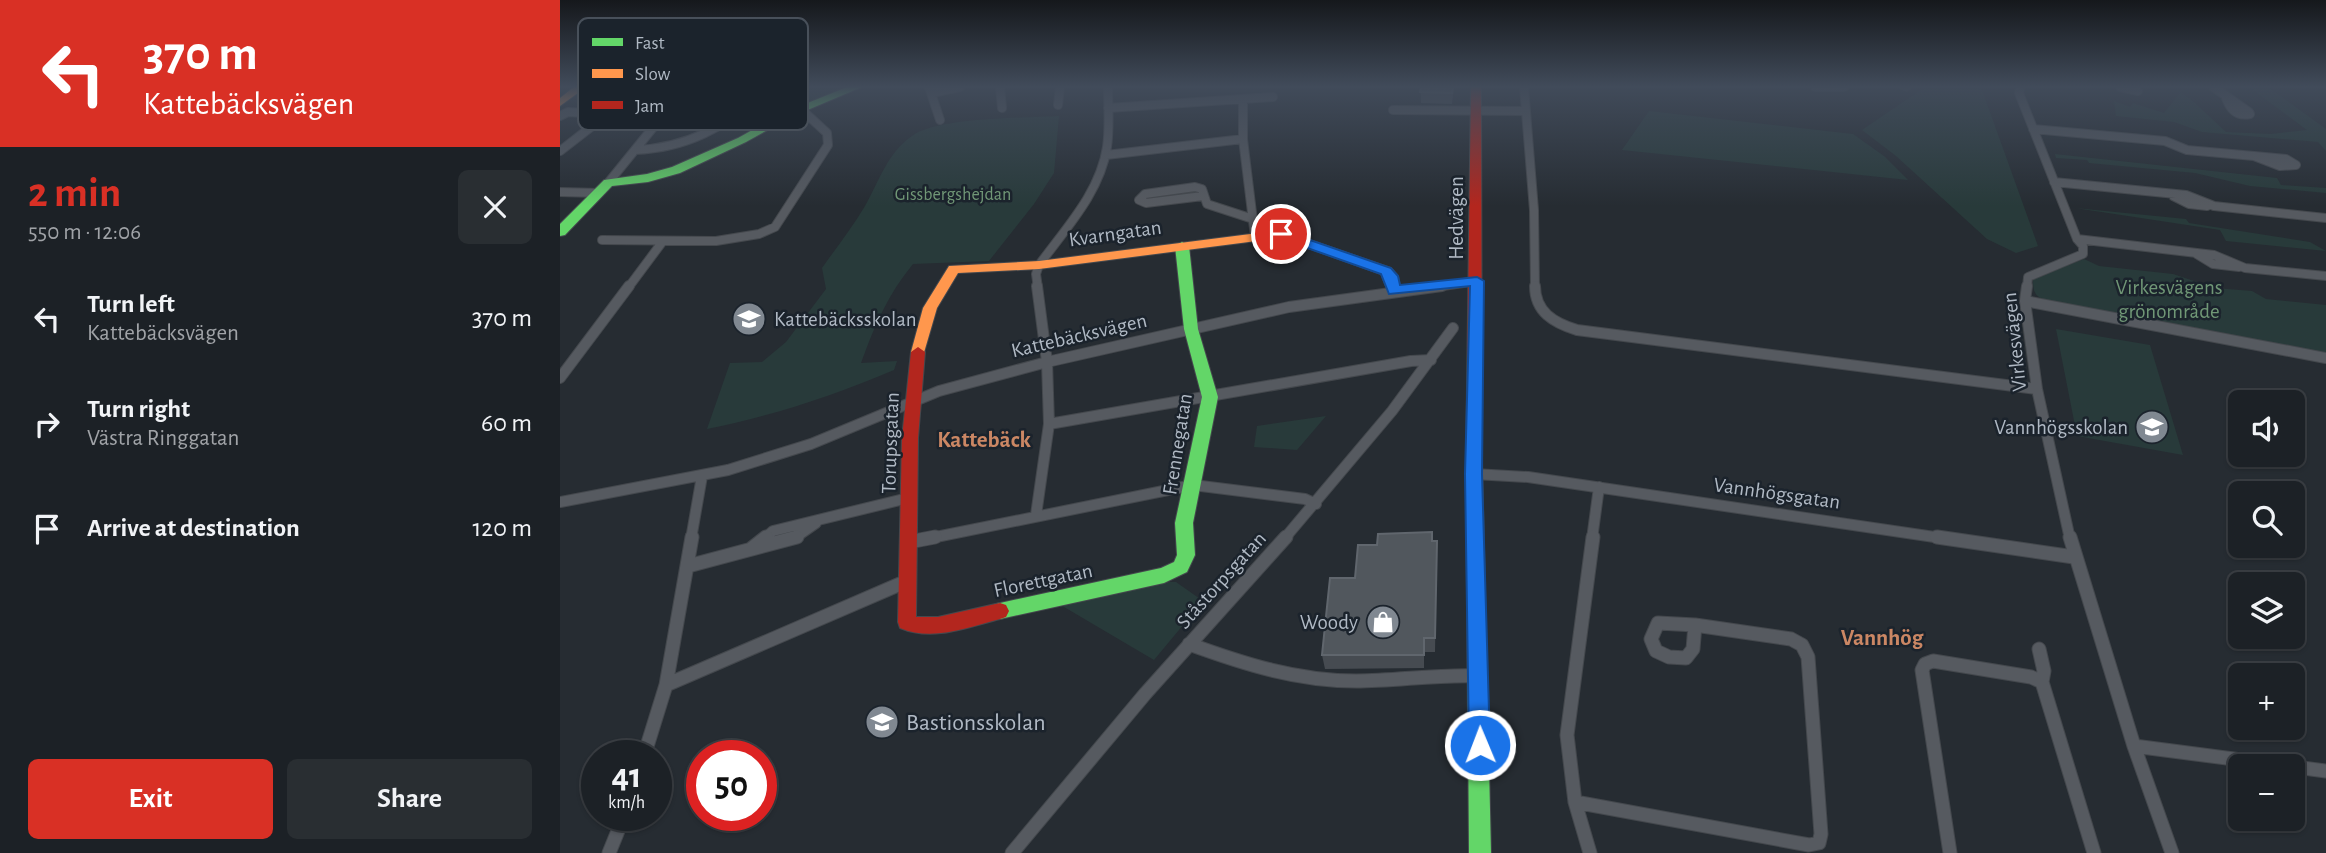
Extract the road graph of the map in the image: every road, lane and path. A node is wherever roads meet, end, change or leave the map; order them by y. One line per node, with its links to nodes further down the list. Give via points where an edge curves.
1 (820, 127): 28 (street, via 829,137 828,145 775,227 764,235)
2 (1107, 127): 14 (street)
3 (1243, 127): 11 (street)
4 (1476, 127): 33 (main road, Hedvägen)
5 (1526, 127): 42 (street, via 1535,296 1539,308 1559,326)
6 (2033, 129): 15 (street, via 2147,139 2187,150); 16 (street)
7 (587, 130): 13 (street)
8 (651, 130): 12 (street)
9 (712, 130): 12 (street, via 664,150)
10 (760, 130): 17 (main road, via 676,170)
11 (1243, 139): 14 (street); 22 (street)
12 (635, 150): 17 (street)
13 (560, 151)
14 (1106, 155): 30 (street, via 1082,206)
15 (2254, 156)
16 (2054, 182): 20 (street, via 2168,193 2189,204); 26 (street)
17 (603, 188): 18 (street); 24 (main road)
18 (560, 192)
19 (1203, 196): 19 (street, via 1202,189 1195,187 1145,194 1139,200); 22 (street, via 1207,204)
20 (2308, 216): 21 (street); 23 (street)
21 (2326, 218)
22 (1253, 219): 25 (street)
23 (2326, 223)
24 (560, 232)
25 (1255, 237): 29 (main road, Kvarngatan); 34 (main road, Kvarngatan, via 1281,234 1386,271)
26 (2077, 239): 32 (street, via 2194,252 2213,264); 35 (street, Virkesvägen, via 2083,254 2028,277)
27 (602, 240): 28 (street)
28 (663, 241): 41 (street)
29 (1182, 246): 30 (main road, Kvarngatan); 37 (main road, Frennegatan)
30 (1039, 265): 31 (main road, Kvarngatan); 40 (street, via 1036,274)
31 (954, 269): 44 (main road, Torupsgatan, via 938,290 925,320 914,362)
32 (2326, 276)
33 (1477, 281): 34 (street, Kattebäcksvägen); 46 (main road, Hedvägen)
34 (1394, 290): 37 (street, Kattebäcksvägen)
35 (2025, 301): 38 (street); 42 (street, Virkesvägen)
36 (1453, 328): 39 (street, Ståstorpsgatan)
37 (1191, 329): 40 (street, Kattebäcksvägen); 43 (main road, Frennegatan)
38 (2326, 358)
39 (1431, 360): 43 (street); 52 (street, Ståstorpsgatan)
40 (1047, 362): 44 (street, Kattebäcksvägen, via 983,377); 45 (street)
41 (560, 379)
42 (2037, 390): 55 (street, Virkesvägen)
43 (1210, 397): 45 (street); 48 (main road, Frennegatan)
44 (913, 402): 47 (street, Kattebäcksvägen, via 811,444); 50 (main road, Torupsgatan)
45 (1049, 424): 53 (street)
46 (1474, 474): 49 (street, Vannhögsgatan); 63 (main road, Hedvägen)
47 (702, 476): 51 (street, Kattebäcksvägen); 56 (street)
48 (1193, 485): 52 (street); 53 (street); 57 (main road, Frennegatan)
49 (1599, 487): 55 (street, Vannhögsgatan); 69 (street, via 1567,736)
50 (908, 498): 54 (main road, Torupsgatan); 56 (street, via 819,521 795,538)
51 (560, 502)
52 (1316, 504): 61 (street, Ståstorpsgatan)
53 (1036, 516): 54 (street)
54 (909, 542): 58 (main road, Torupsgatan)
55 (2074, 557): 67 (street, Virkesvägen)
56 (688, 566): 65 (street)
57 (1181, 567): 60 (main road, Florettgatan, via 1164,575 927,627)
58 (907, 581): 60 (main road, Torupsgatan, via 907,622); 65 (street)
59 (1695, 625): 69 (street, via 1791,639 1802,645 1808,657 1819,843 1809,845)
60 (912, 626)
61 (1189, 645): 63 (street, via 1275,674 1306,679); 72 (street, Ståstorpsgatan)
62 (2039, 649): 64 (street)
63 (1479, 676): 73 (main road, Hedvägen)
64 (2042, 682): 75 (street, via 1933,661 1925,664 1922,670); 76 (street)
65 (666, 685): 66 (street)
66 (649, 740)
67 (2134, 746): 68 (street); 77 (street, Virkesvägen)
68 (2326, 771)
69 (1575, 802): 74 (street)
70 (619, 831): 71 (street)
71 (609, 853)
72 (1012, 853)
73 (1480, 853)
74 (1590, 853)
75 (1950, 853)
76 (2094, 853)
77 (2172, 853)

